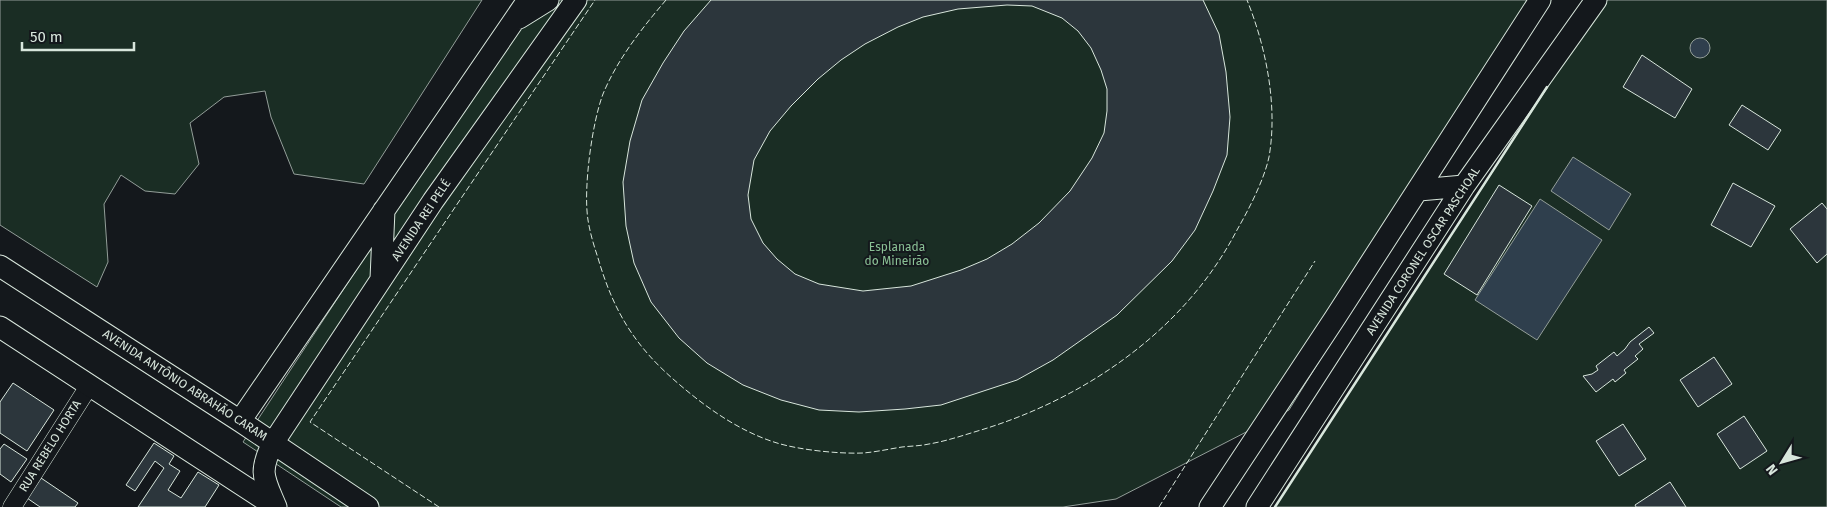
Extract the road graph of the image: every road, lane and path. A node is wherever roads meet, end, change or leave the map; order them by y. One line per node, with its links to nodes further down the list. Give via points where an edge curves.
1 (528, 0): 6 (main road)
2 (548, 0): 6 (main road)
3 (576, 0): 11 (main road, AVENIDA REI PELÉ)
4 (1540, 0): 8 (main road)
5 (1593, 2): 7 (main road, AVENIDA CORONEL OSCAR PASCHOAL)
6 (515, 20): 9 (main road)
7 (1464, 186): 8 (main road); 21 (main road, AVENIDA CORONEL OSCAR PASCHOAL)
8 (1418, 190): 20 (main road)
9 (384, 210): 11 (main road); 14 (main road)
10 (0, 266): 14 (main road, AVENIDA ANTÔNIO ABRAHÃO CARAM)
11 (381, 279): 15 (main road, AVENIDA REI PELÉ)
12 (0, 327): 13 (main road)
13 (89, 386): 17 (street, RUA REBELO HORTA); 18 (main road)
14 (240, 421): 15 (main road, AVENIDA ANTÔNIO ABRAHÃO CARAM)
15 (273, 443): 18 (main road, AVENIDA REI PELÉ, via 263,477); 19 (main road, AVENIDA ANTÔNIO ABRAHÃO CARAM)
16 (0, 502): 17 (street)
17 (10, 507)
18 (276, 507)
19 (368, 507)
20 (1210, 507)
21 (1257, 507)

